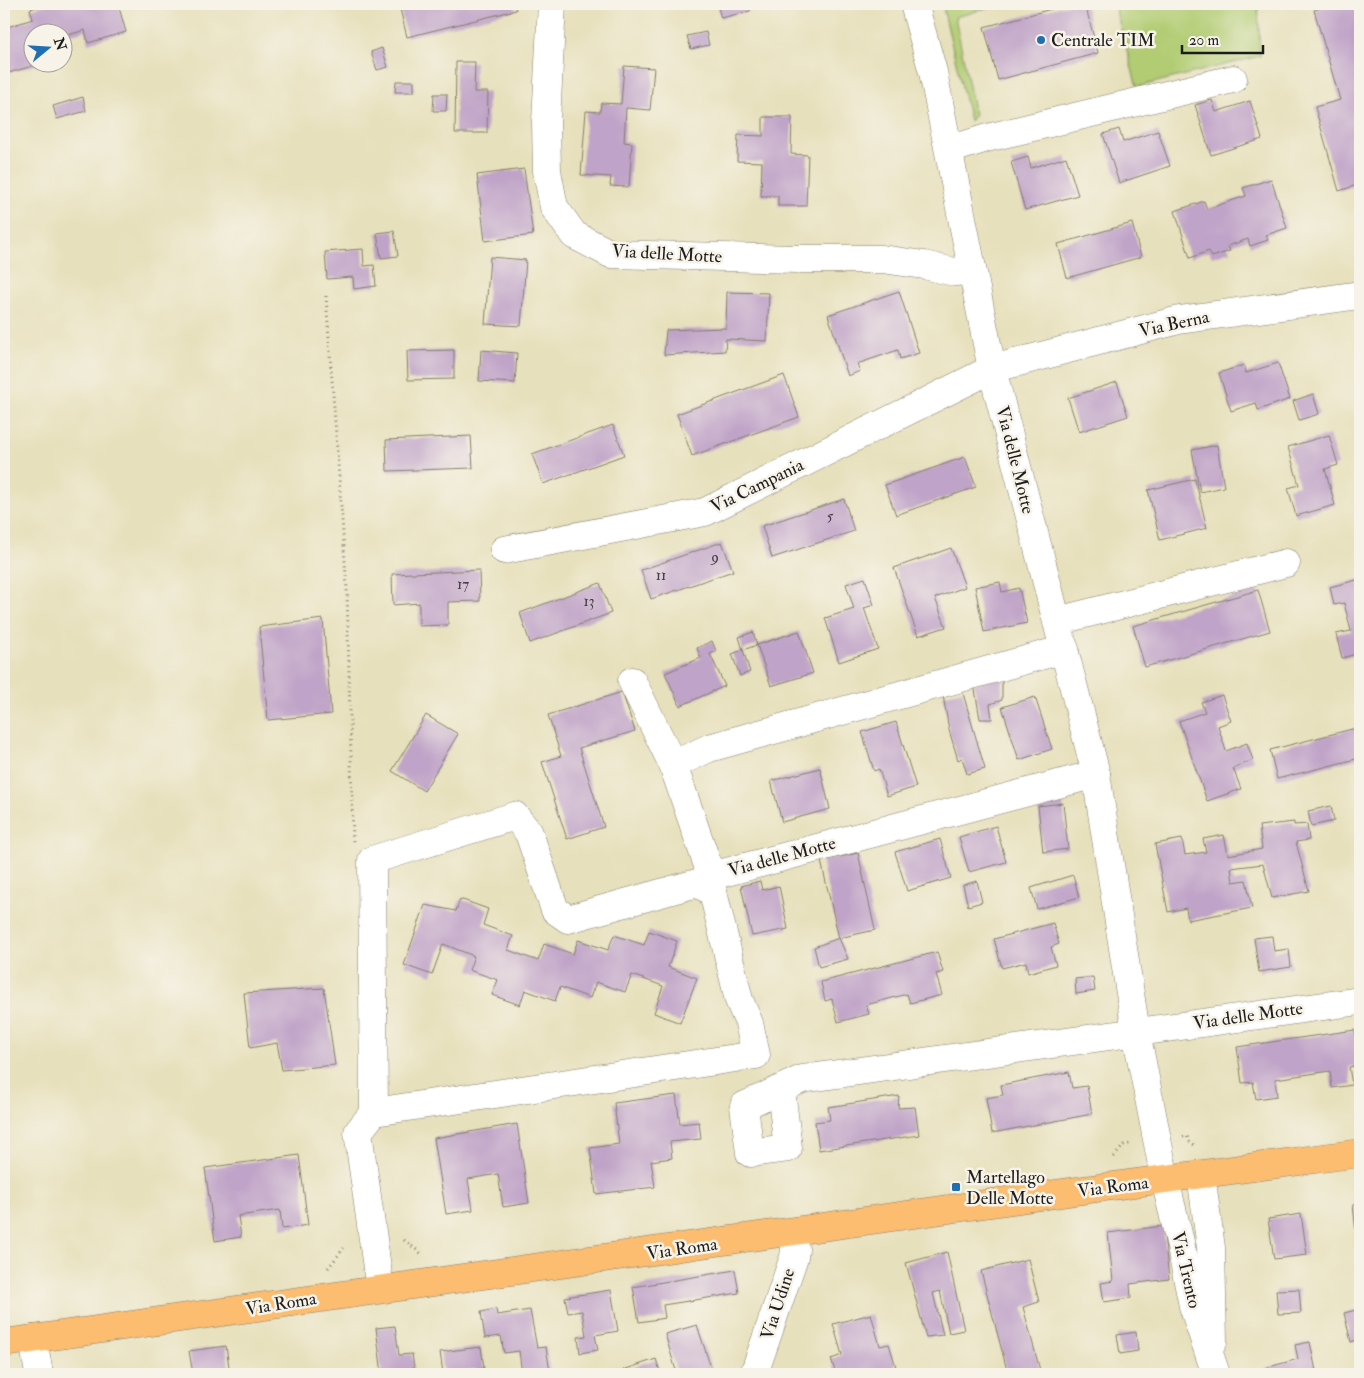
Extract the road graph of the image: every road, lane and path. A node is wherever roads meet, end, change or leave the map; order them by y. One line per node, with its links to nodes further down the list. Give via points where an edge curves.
1 (552, 4): 5 (street, Via delle Motte, via 547,171 554,207 574,235 611,254 882,259 954,272)
2 (914, 4): 4 (street, Via delle Motte, via 933,72)
3 (1233, 79): 4 (street)
4 (949, 150): 5 (street, Via delle Motte)
5 (971, 270): 8 (street, Via delle Motte)
6 (1360, 295): 8 (street, Via Berna, via 1178,320)
7 (326, 296): 16 (path, via 348,589)
8 (992, 369): 9 (street, Via Campania, via 705,512); 11 (street, Via delle Motte)
9 (504, 550)
10 (1286, 563): 11 (street)
11 (1057, 621): 12 (street, Via delle Motte)
12 (1065, 649): 14 (street, via 709,748); 15 (street, Via delle Motte)
13 (632, 681): 14 (street)
14 (672, 765): 15 (street, Via delle Motte, via 708,866 719,874)
15 (1096, 774): 18 (street, Via delle Motte)
16 (353, 848)
17 (1360, 1001): 18 (street, Via delle Motte)
18 (1136, 1032): 20 (street, Via delle Motte, via 802,1079); 25 (street, Via delle Motte)
19 (374, 1084): 21 (street, via 384,1096); 21 (street, via 372,860 514,816 530,832 555,910 568,919 697,883 713,892 756,1055); 22 (street)
20 (781, 1090)
21 (410, 1106): 22 (street)
22 (374, 1112): 27 (street, via 358,1132)
23 (1360, 1153): 24 (main road, Via Roma)
24 (1201, 1176): 25 (main road, Via Roma); 30 (street, Via Trento, via 1211,1248)
25 (1165, 1180): 26 (main road, Via Roma); 30 (street, Via Trento, via 1193,1306)
26 (793, 1233): 27 (main road, Via Roma); 32 (street, Via Udine, via 794,1257)
27 (380, 1289): 28 (main road, Via Roma)
28 (33, 1339): 29 (main road, Via Roma); 31 (street)
29 (4, 1343)
30 (1215, 1366)
31 (39, 1374)
32 (754, 1374)

